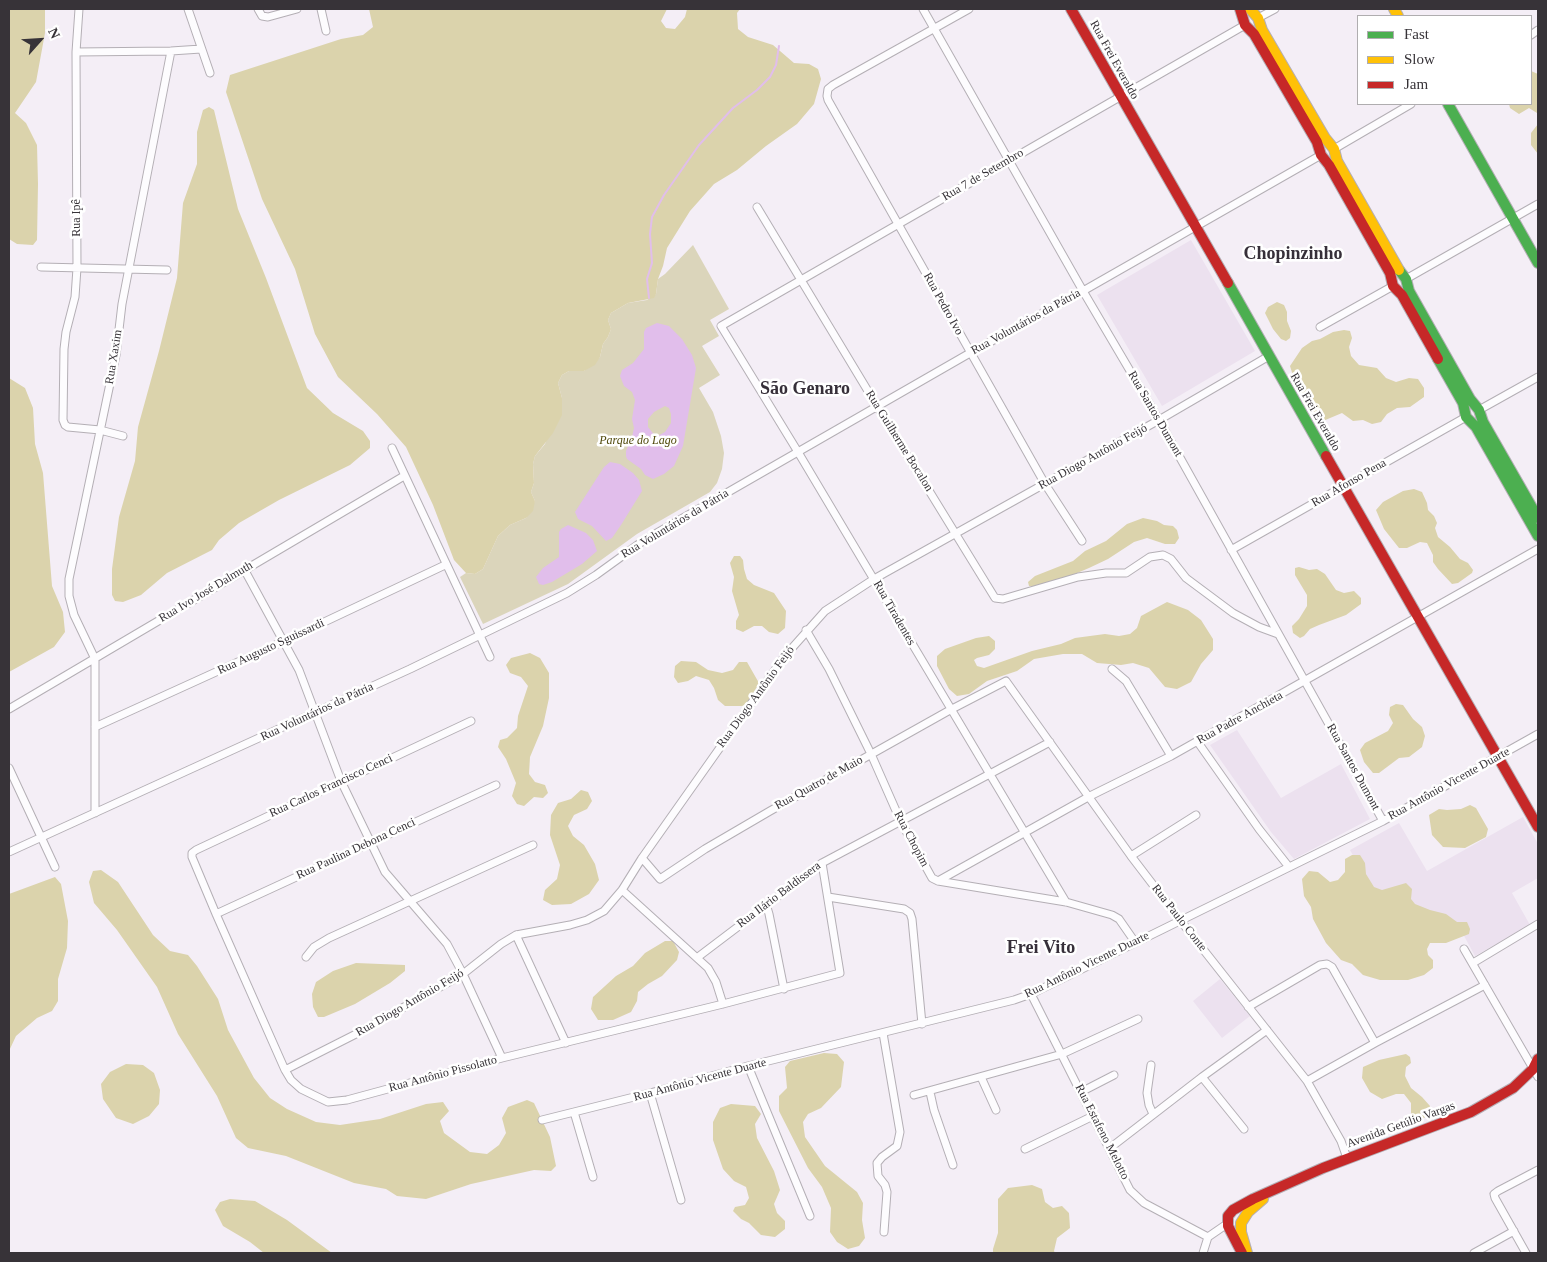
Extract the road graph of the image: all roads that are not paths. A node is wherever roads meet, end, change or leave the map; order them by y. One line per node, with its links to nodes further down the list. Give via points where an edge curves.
1 (79, 9): 16 (street, Rua Ipê)
2 (188, 9): 14 (street)
3 (258, 9): 4 (street, via 262,16 268,17)
4 (297, 9)
5 (321, 9): 13 (street)
6 (923, 9): 12 (street, Rua Santos Dumont)
7 (969, 9): 12 (street)
8 (1071, 9): 18 (main road, Rua Frei Everaldo)
9 (1240, 9): 11 (main road)
10 (1275, 9): 11 (street, Rua 7 de Setembro)
11 (1251, 20): 18 (street, Rua 7 de Setembro); 21 (main road)
12 (934, 28): 22 (street, Rua Santos Dumont); 26 (street, Rua Pedro Ivo, via 828,89 828,100)
13 (326, 31)
14 (201, 49): 15 (street); 17 (street)
15 (170, 51): 16 (street); 31 (street, Rua Xaxim)
16 (76, 52): 30 (street, Rua Ipê)
17 (210, 74)
18 (1120, 97): 22 (street, Rua 7 de Setembro); 27 (main road, Rua Frei Everaldo)
19 (1409, 105): 21 (street, Rua Voluntários da Pátria)
20 (1449, 105): 25 (main road)
21 (1327, 152): 27 (street, Rua Voluntários da Pátria); 34 (main road)
22 (1009, 160): 26 (street, Rua 7 de Setembro); 35 (street, Rua Santos Dumont)
23 (1538, 204): 25 (street)
24 (757, 207): 33 (street, Rua Guilherme Bocalon)
25 (1513, 218): 28 (main road); 34 (street)
26 (898, 225): 33 (street, Rua 7 de Setembro); 38 (street, Rua Pedro Ivo)
27 (1194, 226): 35 (street, Rua Voluntários da Pátria); 39 (main road, Rua Frei Everaldo)
28 (1538, 263)
29 (41, 267): 30 (street)
30 (77, 268): 31 (street); 44 (street, Rua Ipê, via 75,297 64,349 63,420 68,427)
31 (129, 269): 32 (street); 44 (street, Rua Xaxim)
32 (167, 270)
33 (802, 281): 36 (street, Rua 7 de Setembro); 41 (street, Rua Guilherme Bocalon)
34 (1399, 283): 37 (street); 42 (main road)
35 (1083, 291): 38 (street, Rua Voluntários da Pátria); 43 (street, Rua Santos Dumont)
36 (721, 326): 47 (street, Rua Tiradentes)
37 (1320, 327)
38 (970, 353): 41 (street, Rua Voluntários da Pátria); 49 (street, Rua Pedro Ivo)
39 (1269, 356): 43 (street, Rua Diogo Antônio Feijó); 50 (main road, Rua Frei Everaldo)
40 (1538, 377): 42 (street, Rua Afonso Pena)
41 (877, 406): 47 (street, Rua Voluntários da Pátria); 52 (street, Rua Guilherme Bocalon)
42 (1473, 413): 50 (street, Rua Afonso Pena); 51 (main road); 53 (main road)
43 (1159, 420): 49 (street, Rua Diogo Antônio Feijó); 56 (street, Rua Santos Dumont)
44 (100, 430): 45 (street); 66 (street, Rua Xaxim, via 69,588 74,615)
45 (122, 436)
46 (392, 448): 48 (street)
47 (798, 452): 59 (street, Rua Tiradentes); 63 (street, Rua Voluntários da Pátria, via 643,541 568,593)
48 (404, 476): 57 (street); 58 (street, Rua Ivo José Dalmuth)
49 (1045, 484): 52 (street, Rua Diogo Antônio Feijó); 54 (street, Rua Pedro Ivo)
50 (1344, 486): 56 (street, Rua Afonso Pena); 60 (main road, Rua Frei Everaldo)
51 (1538, 518)
52 (956, 533): 59 (street, Rua Diogo Antônio Feijó); 62 (street, Rua Guilherme Bocalon, via 995,598 1003,599 1078,577 1126,572 1150,557 1163,555 1233,613)
53 (1538, 536)
54 (1082, 542)
55 (1538, 549): 60 (street, Rua Padre Anchieta)
56 (1232, 550): 62 (street, Rua Santos Dumont)
57 (446, 565): 63 (street); 64 (street, Rua Augusto Sguissardi)
58 (244, 570): 64 (street); 66 (street, Rua Ivo José Dalmuth)
59 (874, 579): 61 (street, Rua Diogo Antônio Feijó, via 824,611); 71 (street, Rua Tiradentes)
60 (1419, 617): 69 (street, Rua Padre Anchieta); 80 (main road, Rua Frei Everaldo)
61 (806, 630): 78 (street, Rua Chopim); 99 (street, Rua Diogo Antônio Feijó, via 784,656)
62 (1278, 634): 69 (street, Rua Santos Dumont)
63 (480, 635): 65 (street); 72 (street, Rua Voluntários da Pátria)
64 (284, 641): 72 (street); 74 (street, Rua Augusto Sguissardi)
65 (490, 657)
66 (95, 659): 70 (street, Rua Ivo José Dalmuth); 74 (street)
67 (1112, 669): 79 (street, via 1126,681)
68 (1006, 681): 71 (street, Rua Quatro de Maio); 77 (street, Rua Paulo Conte)
69 (1305, 682): 76 (street, Rua Padre Anchieta); 89 (street, Rua Santos Dumont)
70 (9, 709)
71 (950, 710): 78 (street, Rua Quatro de Maio); 82 (street, Rua Tiradentes)
72 (316, 712): 84 (street); 87 (street, Rua Voluntários da Pátria)
73 (471, 721): 84 (street, Rua Carlos Francisco Cenci)
74 (95, 727): 87 (street)
75 (1538, 734): 80 (street, Rua Antônio Vicente Duarte)
76 (1197, 740): 79 (street, Rua Padre Anchieta); 102 (street)
77 (1050, 742): 82 (street, Rua Ilário Baldissera); 86 (street, Rua Paulo Conte)
78 (871, 754): 90 (street, Rua Chopim); 99 (street, Rua Quatro de Maio, via 705,849 660,879)
79 (1171, 756): 86 (street, Rua Padre Anchieta)
80 (1498, 756): 89 (street, Rua Antônio Vicente Duarte); 91 (main road, Rua Frei Everaldo)
81 (9, 768): 83 (street)
82 (989, 775): 90 (street, Rua Ilário Baldissera); 92 (street, Rua Tiradentes)
83 (11, 780): 93 (street)
84 (341, 781): 94 (street); 97 (street, Rua Carlos Francisco Cenci)
85 (496, 785): 94 (street, Rua Paulina Debona Cenci)
86 (1090, 796): 92 (street, Rua Padre Anchieta); 98 (street, Rua Paulo Conte)
87 (95, 813): 93 (street, Rua Voluntários da Pátria)
88 (1196, 816): 98 (street)
89 (1383, 821): 102 (street, Rua Antônio Vicente Duarte)
90 (901, 822): 100 (street, Rua Ilário Baldissera); 103 (street, Rua Chopim, via 932,878)
91 (1538, 826)
92 (1024, 834): 103 (street, Rua Padre Anchieta); 107 (street, Rua Tiradentes)
93 (41, 837): 96 (street, Rua Voluntários da Pátria); 101 (street)
94 (371, 842): 106 (street, via 385,872); 109 (street, Rua Paulina Debona Cenci)
95 (533, 845): 106 (street)
96 (9, 852)
97 (192, 853): 109 (street, Rua Antônio Pissolatto)
98 (1131, 856): 110 (street, Rua Paulo Conte)
99 (642, 858): 104 (street, Rua Diogo Antônio Feijó)
100 (822, 863): 105 (street); 108 (street, Rua Ilário Baldissera)
101 (55, 867)
102 (1289, 867): 110 (street, Rua Antônio Vicente Duarte)
103 (938, 881): 107 (street)
104 (622, 890): 112 (street, Rua Diogo Antônio Feijó, via 604,911 587,920); 116 (street)
105 (828, 897): 120 (street, Rua Antônio Pissolatto, via 840,973); 125 (street, via 904,909 910,913)
106 (410, 901): 115 (street, via 329,938 314,947); 118 (street, via 447,944)
107 (1066, 902): 113 (street, via 1119,919)
108 (766, 904): 116 (street, Rua Ilário Baldissera); 120 (street)
109 (216, 914): 135 (street, Rua Antônio Pissolatto)
110 (1180, 920): 113 (street, Rua Antônio Vicente Duarte); 123 (street, Rua Paulo Conte)
111 (1538, 924): 117 (street)
112 (516, 935): 118 (street, Rua Diogo Antônio Feijó); 128 (street)
113 (1134, 942): 121 (street, Rua Antônio Vicente Duarte)
114 (1464, 949): 117 (street)
115 (306, 957)
116 (698, 957): 122 (street, via 716,982)
117 (1473, 963): 119 (street)
118 (463, 974): 131 (street); 135 (street, Rua Diogo Antônio Feijó)
119 (1485, 985): 129 (street); 136 (street)
120 (784, 989): 122 (street, Rua Antônio Pissolatto)
121 (1031, 994): 125 (street, Rua Antônio Vicente Duarte); 130 (street, Rua Estafeno Melotto)
122 (723, 1004): 128 (street, Rua Antônio Pissolatto)
123 (1248, 1007): 126 (street, Rua Paulo Conte); 129 (street, via 1327,964)
124 (1138, 1019): 130 (street)
125 (922, 1024): 127 (street, Rua Antônio Vicente Duarte)
126 (1267, 1030): 139 (street); 140 (street, Rua Paulo Conte)
127 (883, 1033): 134 (street, Rua Antônio Vicente Duarte); 164 (street, via 900,1132 897,1146 878,1163 878,1176 887,1192)
128 (566, 1043): 131 (street, Rua Antônio Pissolatto)
129 (1375, 1043): 140 (street)
130 (1062, 1054): 138 (street); 142 (street, Rua Estafeno Melotto)
131 (502, 1058): 135 (street, Rua Antônio Pissolatto, via 347,1100 328,1102 301,1088)
132 (1538, 1059): 136 (main road, Avenida Getúlio Vargas)
133 (1151, 1065): 147 (street, via 1147,1093)
134 (748, 1066): 143 (street, Rua Antônio Vicente Duarte); 160 (street)
135 (285, 1070)
136 (1537, 1071): 153 (main road, Avenida Getúlio Vargas, via 1472,1112)
137 (1114, 1076): 142 (street)
138 (981, 1077): 141 (street); 145 (street)
139 (1202, 1077): 147 (street); 150 (street)
140 (1308, 1081): 153 (street, Rua Paulo Conte)
141 (930, 1092): 144 (street); 154 (street)
142 (1081, 1092): 148 (street, Rua Estafeno Melotto)
143 (650, 1093): 146 (street, Rua Antônio Vicente Duarte); 158 (street)
144 (914, 1095)
145 (996, 1110)
146 (574, 1112): 149 (street, Rua Antônio Vicente Duarte); 156 (street)
147 (1153, 1114): 151 (street)
148 (1093, 1116): 151 (street, Rua Estafeno Melotto); 152 (street)
149 (542, 1120)
150 (1244, 1129)
151 (1110, 1148): 165 (street, Rua Estafeno Melotto, via 1130,1190 1144,1203)
152 (1025, 1149)
153 (1348, 1158): 157 (main road, Avenida Getúlio Vargas)
154 (953, 1165)
155 (1538, 1170): 163 (street, via 1494,1194)
156 (593, 1177)
157 (1270, 1193): 159 (main road, Avenida Getúlio Vargas); 161 (main road, Avenida Getúlio Vargas, via 1248,1212)
158 (681, 1200)
159 (1232, 1210): 161 (main road, via 1239,1214); 162 (main road)
160 (810, 1216)
161 (1242, 1223): 162 (main road, via 1235,1228); 168 (main road)
162 (1228, 1226): 165 (street); 167 (main road)
163 (1514, 1231): 169 (street); 170 (street)
164 (884, 1232)
165 (1208, 1236): 166 (street)
166 (1203, 1253)
167 (1242, 1253)
168 (1247, 1253)
169 (1474, 1253)
170 (1526, 1253)

